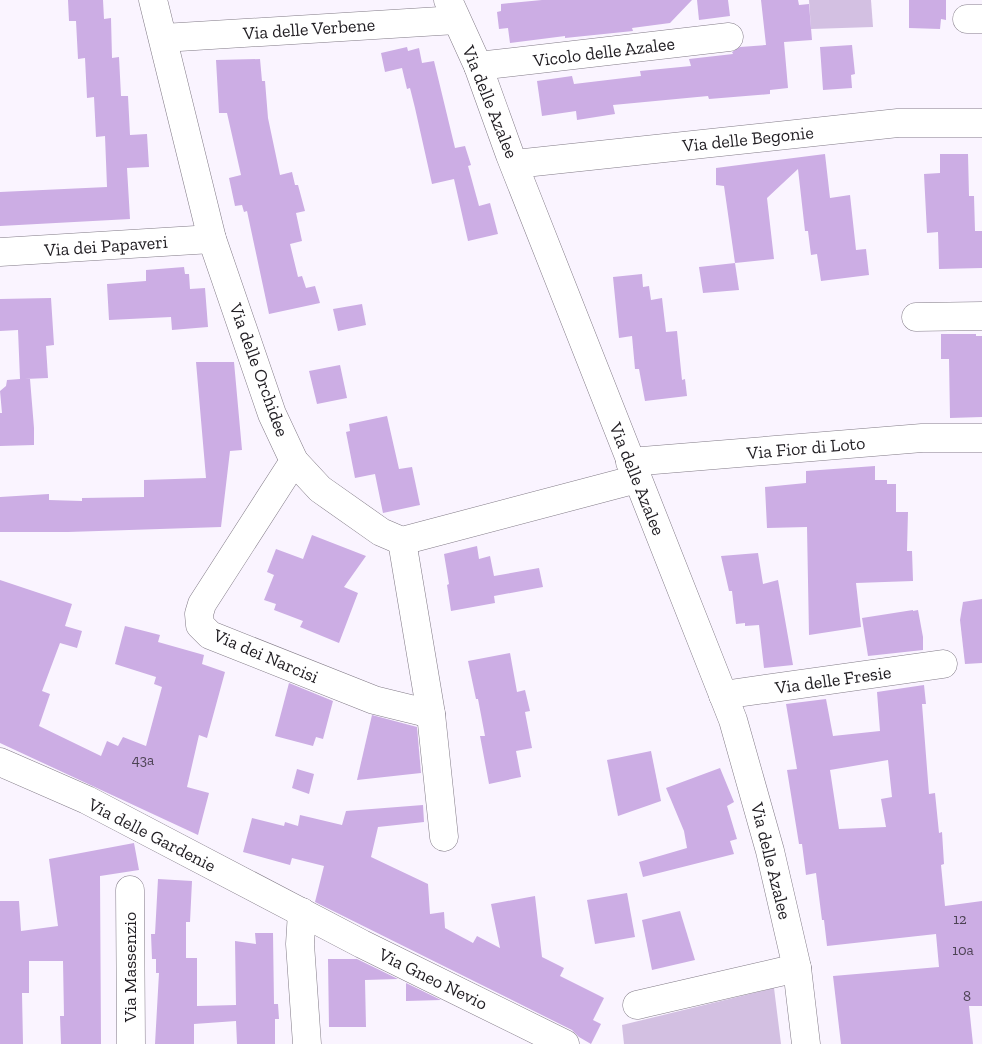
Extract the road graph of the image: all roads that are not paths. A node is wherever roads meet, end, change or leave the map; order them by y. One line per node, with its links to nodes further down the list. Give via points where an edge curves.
1 (153, 0): 4 (street, Via delle Orchidee)
2 (452, 10): 4 (street, Via delle Verbene); 5 (street, Via delle Azalee)
3 (729, 37): 5 (street, Vicolo delle Azalee)
4 (163, 38): 8 (street, Via delle Orchidee)
5 (478, 66): 7 (street, Via delle Azalee)
6 (982, 123): 7 (street, Via delle Begonie, via 898,123)
7 (515, 164): 14 (street, Via delle Azalee)
8 (212, 239): 9 (street, Via dei Papaveri); 13 (street, Via delle Orchidee, via 272,414)
9 (0, 252)
10 (982, 316): 11 (street)
11 (916, 317)
12 (982, 438): 14 (street, Via Fior di Loto, via 922,438)
13 (294, 461): 15 (street, Via delle Orchidee, via 320,489 381,532); 18 (street, Via dei Narcisi, via 202,604 200,625 210,635 374,700)
14 (634, 470): 15 (street); 17 (street, Via delle Azalee)
15 (402, 541): 18 (street)
16 (943, 664): 17 (street, Via delle Fresie)
17 (723, 695): 23 (street, Via delle Azalee, via 770,851)
18 (431, 714): 20 (street)
19 (0, 762): 22 (street, Via delle Gardenie, via 87,800)
20 (444, 837)
21 (130, 890): 25 (street, Via Massenzio)
22 (302, 912): 26 (street, via 300,944); 27 (street, Via Gneo Nevio)
23 (797, 968): 24 (street); 28 (street, Via delle Azalee)
24 (637, 1004)
25 (131, 1044)
26 (307, 1044)
27 (565, 1044)
28 (806, 1044)

